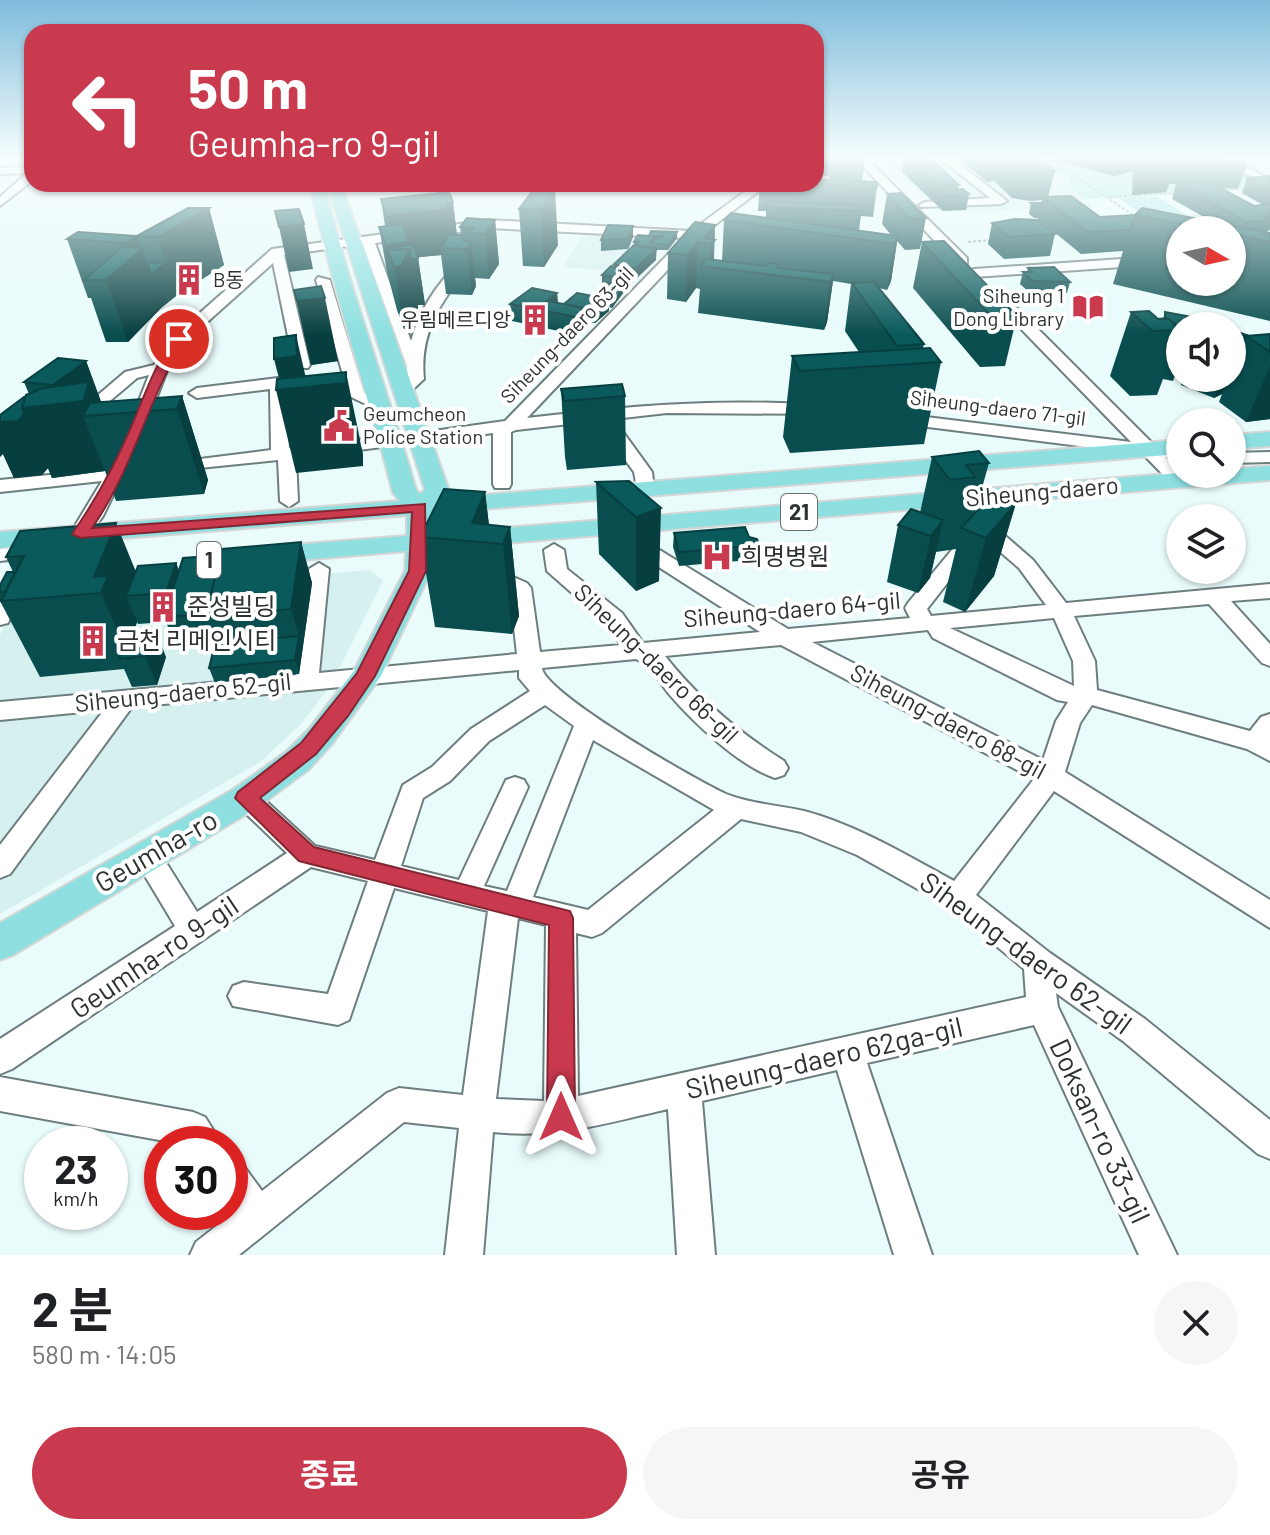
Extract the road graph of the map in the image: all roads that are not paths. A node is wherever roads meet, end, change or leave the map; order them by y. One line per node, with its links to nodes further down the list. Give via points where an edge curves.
1 (324, 218): 8 (main road)
2 (350, 218): 7 (main road, Geumha-ro)
3 (717, 218): 5 (street, Siheung-daero 63-gil)
4 (919, 218): 11 (street)
5 (694, 235): 6 (street); 23 (street, Siheung-daero 63-gil)
6 (478, 237): 7 (street); 14 (street, via 465,264 447,280 418,337)
7 (360, 240): 8 (street); 14 (main road, Geumha-ro)
8 (330, 243): 9 (street); 18 (main road)
9 (277, 252): 13 (street, via 179,339); 15 (street)
10 (1166, 260): 11 (street)
11 (974, 273): 29 (street)
12 (323, 280): 15 (street)
13 (160, 368): 22 (street, via 131,375); 37 (street)
14 (408, 380): 24 (main road, Geumha-ro)
15 (331, 390): 17 (street); 18 (street)
16 (197, 393): 17 (street, via 278,383)
17 (278, 396): 31 (street)
18 (380, 404): 26 (main road)
19 (829, 411): 20 (street, via 727,405)
20 (606, 415): 23 (street); 42 (street, via 610,429 643,472)
21 (891, 418): 29 (street, Siheung-daero 71-gil)
22 (63, 427)
23 (505, 428): 24 (street, Siheung-daero 63-gil); 40 (street)
24 (419, 438): 44 (main road, Geumha-ro, via 437,491)
25 (1270, 439): 27 (main road)
26 (390, 441): 31 (street); 44 (main road, via 405,493)
27 (1246, 441)
28 (1166, 448): 29 (main road, Siheung-daero / 21)
29 (1148, 449): 30 (street, Siheung-daero 71-gil); 35 (street); 42 (main road, Siheung-daero / 21)
30 (1166, 451)
31 (284, 454): 37 (street); 43 (street)
32 (1270, 457): 33 (street)
33 (1246, 458)
34 (24, 464): 41 (street)
35 (1166, 467)
36 (1270, 473): 38 (main road, Siheung-daero / 21)
37 (114, 474): 41 (street); 47 (street)
38 (1246, 475)
39 (1166, 482): 46 (main road, Siheung-daero / 21)
40 (502, 484)
41 (0, 485)
42 (645, 489): 44 (main road, Siheung-daero / 21)
43 (289, 501)
44 (420, 507): 45 (main road, Siheung-daero / 1); 49 (main road, Geumha-ro)
45 (210, 523): 47 (main road, Siheung-daero / 1); 52 (street)
46 (636, 525): 49 (main road, Siheung-daero / 21); 62 (street, Siheung-daero 68-gil, via 644,549)
47 (80, 534): 48 (main road, Siheung-daero / 1)
48 (0, 540)
49 (419, 543): 53 (main road, Siheung-daero / 1); 66 (main road, Geumha-ro, via 418,571)
50 (554, 550): 63 (street, Siheung-daero 66-gil, via 557,571 614,618)
51 (488, 554): 65 (street, Siheung-daero 62-gil, via 488,572 520,588)
52 (0, 555)
53 (236, 558)
54 (319, 569): 67 (street)
55 (49, 573): 56 (main road)
56 (10, 577): 60 (street)
57 (1264, 595): 58 (street, Siheung-daero 64-gil)
58 (1214, 596): 59 (street, Siheung-daero 64-gil); 64 (street)
59 (1061, 611): 61 (street, Siheung-daero 64-gil); 61 (street, via 1026,564 988,531 977,532 916,608); 69 (street, via 1084,661)
60 (0, 618)
61 (929, 623): 62 (street, Siheung-daero 64-gil); 69 (street, via 1065,694)
62 (783, 636): 63 (street, Siheung-daero 64-gil); 75 (street, Siheung-daero 68-gil)
63 (636, 650): 65 (street, Siheung-daero 64-gil); 74 (street, Siheung-daero 66-gil, via 655,658 678,689 732,740)
64 (1270, 658)
65 (527, 660): 66 (street); 68 (street, Siheung-daero 62-gil, via 531,678)
66 (366, 676): 67 (street, Siheung-daero 52-gil); 77 (main road, Geumha-ro, via 304,753)
67 (307, 681): 70 (street, Siheung-daero 52-gil)
68 (545, 693): 72 (street, Siheung-daero 62-gil); 82 (street, via 480,735 441,774 412,792)
69 (1086, 695): 73 (street); 75 (street, via 1068,721)
70 (125, 699): 71 (street, Siheung-daero 52-gil); 81 (street)
71 (0, 711)
72 (587, 723): 78 (street, Siheung-daero 62-gil, via 717,801); 85 (street)
73 (1265, 739)
74 (775, 768)
75 (1051, 776): 84 (street); 86 (street, Siheung-daero 68-gil)
76 (515, 787): 83 (street)
77 (246, 798): 79 (street); 80 (main road, Geumha-ro)
78 (737, 807): 84 (street, Siheung-daero 62-gil, via 804,822 867,847); 87 (street, via 592,924)
79 (307, 855): 82 (street); 88 (street, Geumha-ro 9-gil)
80 (147, 856): 88 (street); 89 (main road, Geumha-ro)
81 (0, 866)
82 (383, 874): 83 (street); 91 (street, via 338,1010)
83 (466, 895): 85 (street)
84 (958, 897): 90 (street, Siheung-daero 62-gil)
85 (509, 905): 87 (street); 97 (street)
86 (1270, 915)
87 (561, 918): 98 (street)
88 (193, 930): 94 (street, Geumha-ro 9-gil)
89 (0, 943)
90 (1039, 963): 92 (street); 100 (street, Siheung-daero 62-gil, via 1134,1030)
91 (244, 996)
92 (1042, 1008): 93 (street, Siheung-daero 62ga-gil); 107 (street, Doksan-ro 33-gil)
93 (848, 1054): 95 (street, Siheung-daero 62ga-gil); 106 (street)
94 (0, 1058)
95 (684, 1090): 98 (street, Siheung-daero 62ga-gil); 105 (street)
96 (0, 1094): 99 (street)
97 (477, 1115): 98 (street, Siheung-daero 62ga-gil); 102 (street, Siheung-daero 62ga-gil, via 399,1105); 104 (street)
98 (561, 1117)
99 (176, 1126)
100 (1270, 1142)
101 (248, 1202): 102 (street)
102 (258, 1216): 103 (street, Siheung-daero 62ga-gil)
103 (209, 1255)
104 (464, 1255)
105 (696, 1255)
106 (913, 1255)
107 (1158, 1255)

